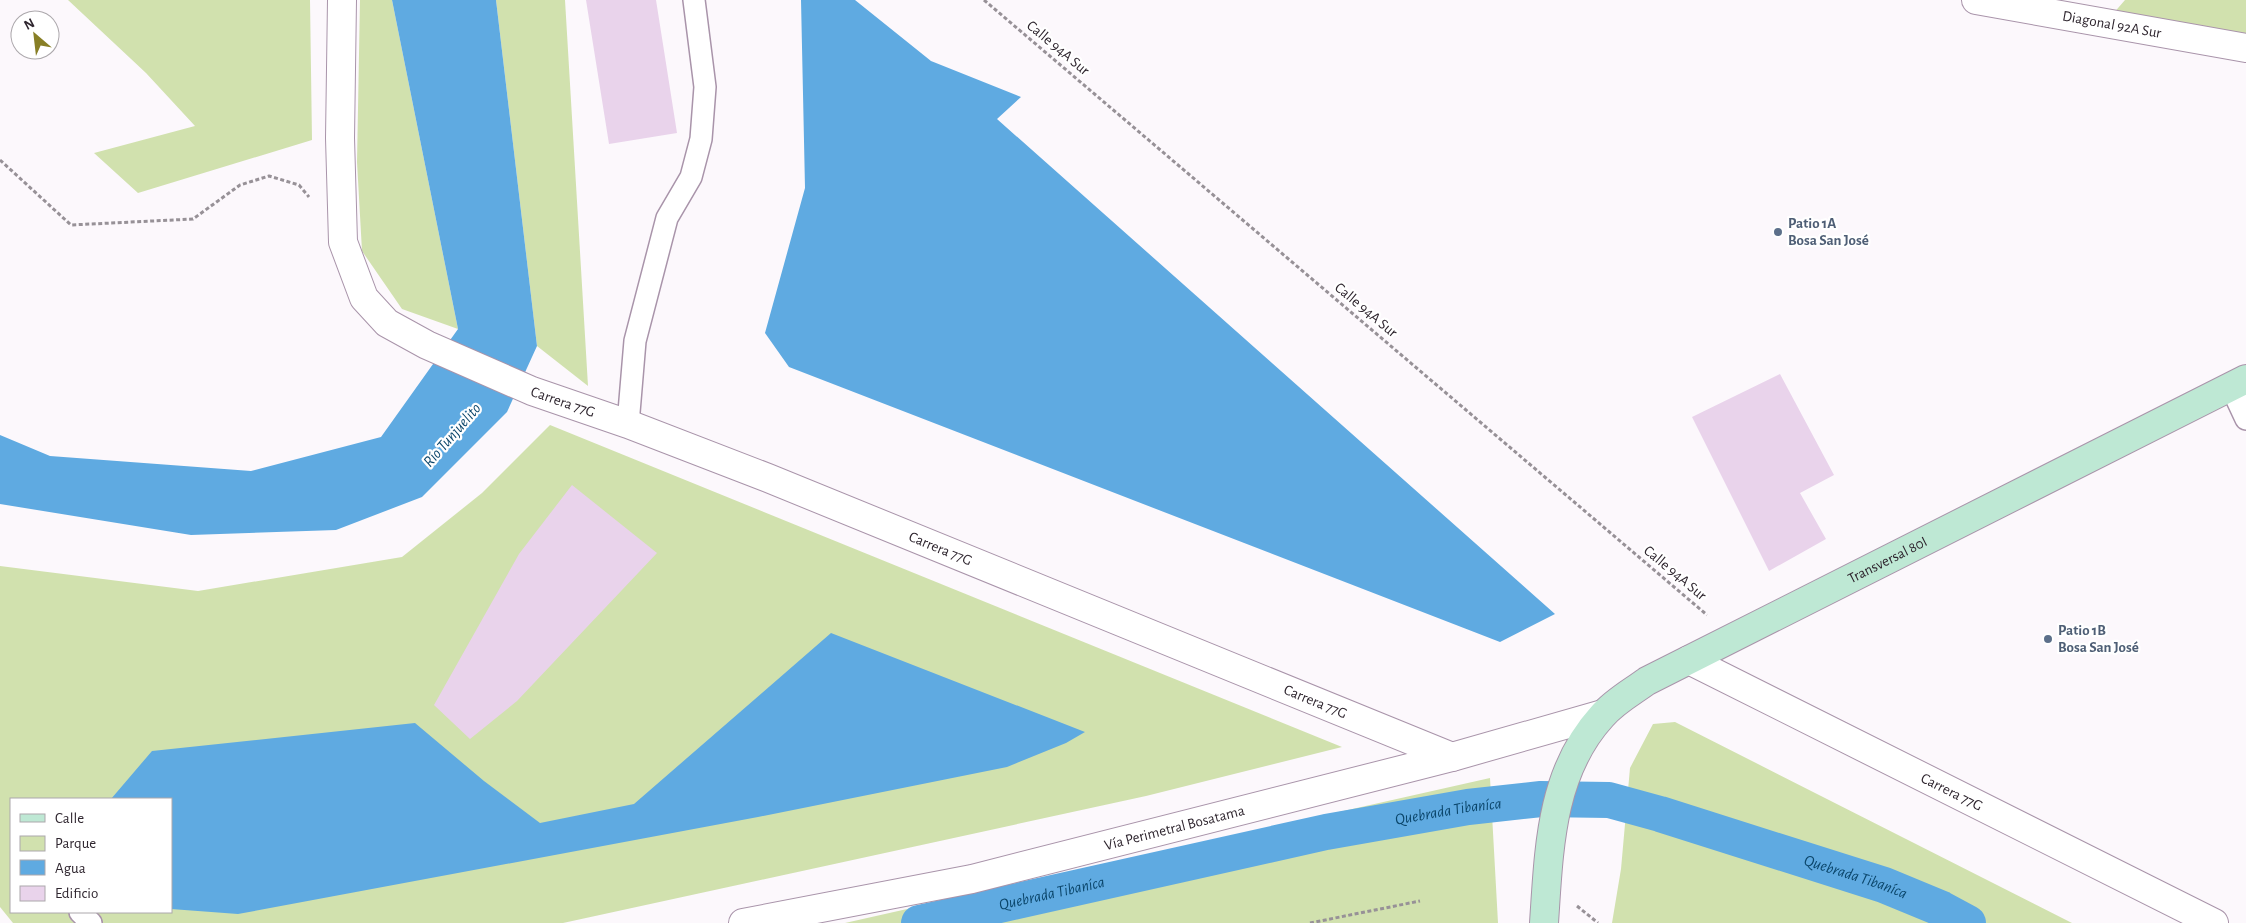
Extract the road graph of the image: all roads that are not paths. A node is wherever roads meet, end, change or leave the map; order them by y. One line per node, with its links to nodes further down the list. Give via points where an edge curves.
1 (342, 0): 7 (street, Carrera 77G, via 342,242 364,298 387,323 427,345 532,390)
2 (694, 0): 7 (lane, via 705,87 701,139 690,176 667,218 635,342)
3 (1976, 0): 4 (street, Diagonal 92A Sur)
4 (2246, 48)
5 (2239, 383): 6 (lane); 8 (main road, Transversal 80I)
6 (2246, 419)
7 (628, 424): 10 (street, Carrera 77G)
8 (1689, 660): 9 (main road, Transversal 80I, via 1647,681); 15 (street, Carrera 77G)
9 (1603, 714): 10 (street, Vía Perimetral Bosatama); 14 (main road, Transversal 80I, via 1583,738 1564,780 1551,830)
10 (1452, 757): 13 (street, Vía Perimetral Bosatama, via 972,878)
11 (81, 913): 12 (lane)
12 (91, 923)
13 (743, 923)
14 (1544, 923)
15 (2214, 923)

